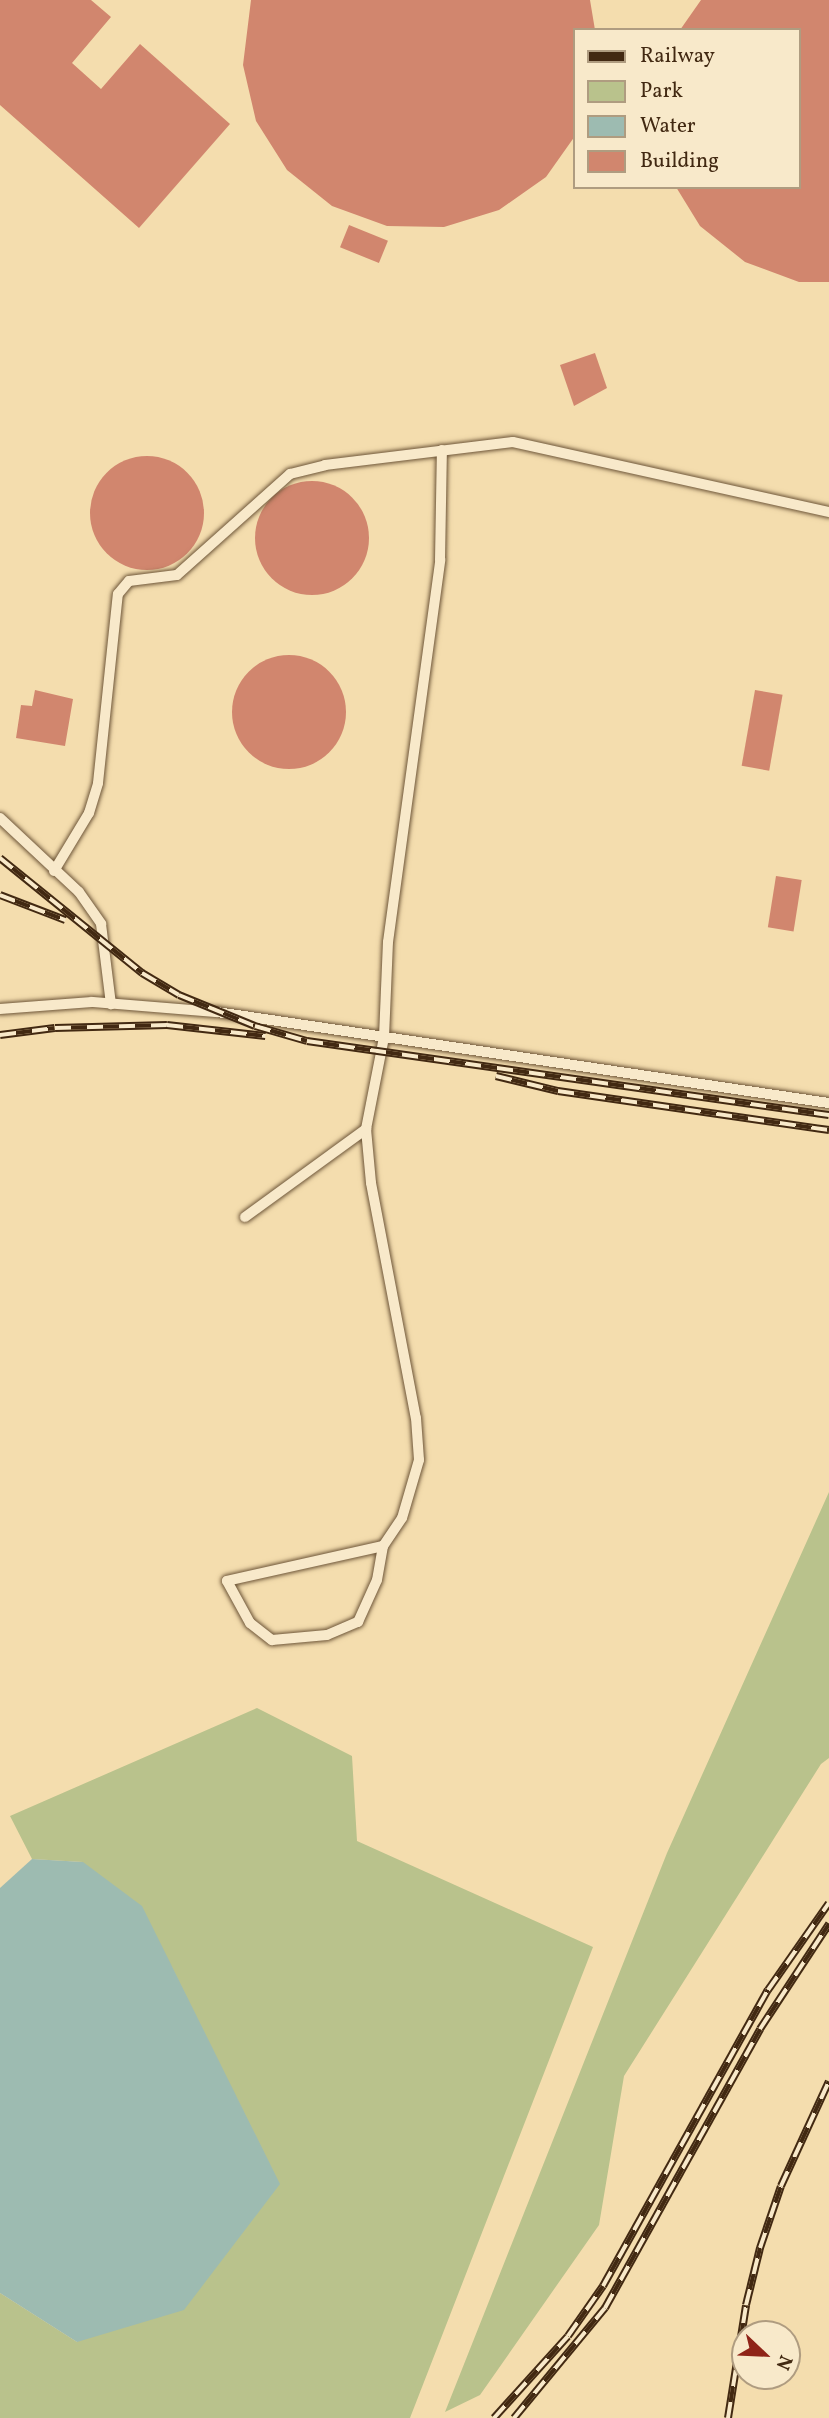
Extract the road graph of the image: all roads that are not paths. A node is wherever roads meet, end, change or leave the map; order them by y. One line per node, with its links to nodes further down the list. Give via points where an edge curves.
1 (442, 450): 2 (lane, via 513,442); 4 (lane, via 290,474 177,575 129,581 118,594 98,783 89,813); 7 (lane, via 440,560 388,942)
2 (829, 512)
3 (0, 818): 4 (lane)
4 (54, 871): 5 (lane, via 79,892 101,925)
5 (111, 1004): 6 (lane); 7 (lane, via 217,1012)
6 (0, 1009)
7 (384, 1037): 8 (lane); 9 (lane)
8 (829, 1103)
9 (366, 1129): 10 (lane); 11 (lane, via 419,1460 402,1518)
10 (245, 1217)
11 (383, 1546): 11 (lane, via 295,1563 227,1581 250,1623 272,1640 327,1635 358,1622 377,1580)

